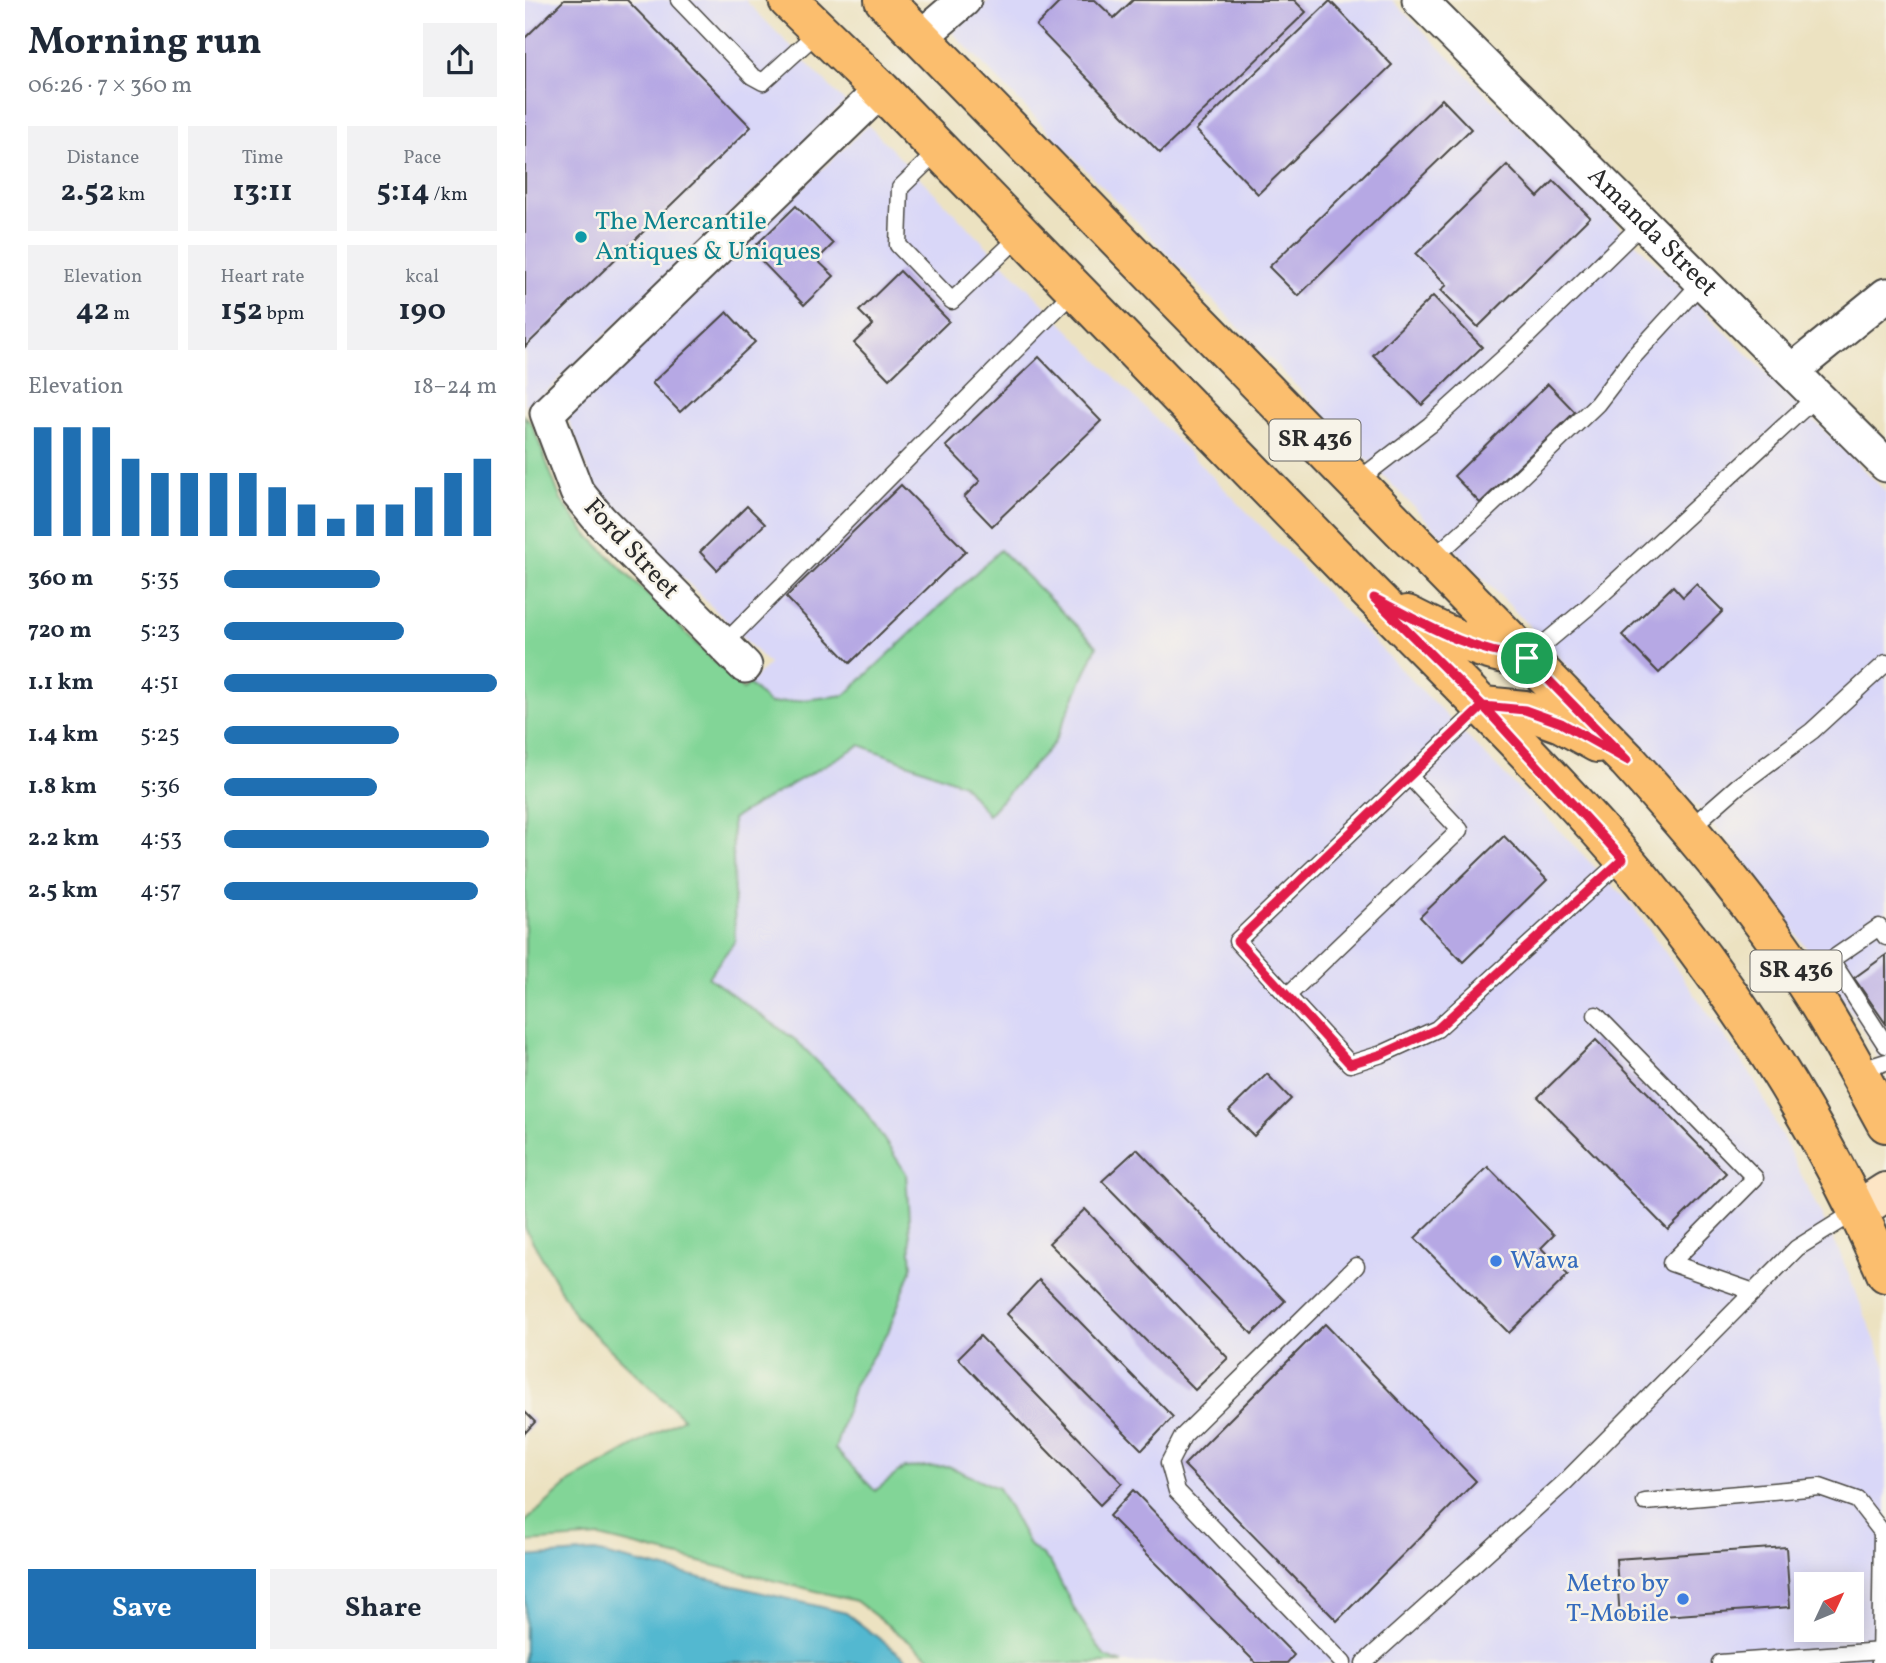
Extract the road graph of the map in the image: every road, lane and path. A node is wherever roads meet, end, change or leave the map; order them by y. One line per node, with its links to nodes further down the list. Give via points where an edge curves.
1 (679, 0): 6 (lane, via 763,82)
2 (788, 0): 6 (main road, SR 436)
3 (884, 0): 7 (main road, SR 436)
4 (964, 0): 7 (street)
5 (1419, 0): 10 (street, Amanda Street)
6 (820, 31): 8 (main road, SR 436)
7 (922, 36): 18 (main road, SR 436)
8 (881, 90): 9 (main road, SR 436); 21 (street, Ford Street, via 547,413 577,492)
9 (939, 150): 11 (main road, SR 436); 11 (lane, via 900,188 898,245 952,300)
10 (1643, 223): 12 (street, Amanda Street); 18 (lane, via 1430,425)
11 (1021, 235): 13 (main road, SR 436)
12 (1702, 282): 15 (street, Amanda Street); 19 (lane, via 1597,404)
13 (1076, 290): 20 (main road, SR 436); 21 (lane)
14 (1886, 295): 15 (street)
15 (1792, 371): 16 (street, Amanda Street)
16 (1817, 396): 17 (street, Amanda Street); 22 (lane)
17 (1886, 465)
18 (1356, 482): 19 (main road, SR 436)
19 (1432, 559): 22 (main road, SR 436)
20 (1374, 598): 22 (main road, via 1454,639 1496,654); 24 (main road, SR 436)
21 (734, 656)
22 (1527, 658): 25 (main road, SR 436)
23 (1886, 663): 27 (lane, via 1812,731)
24 (1483, 706): 25 (main road, via 1525,710 1561,723); 26 (lane); 28 (main road, SR 436)
25 (1627, 760): 27 (main road, SR 436)
26 (1409, 776): 31 (lane, via 1237,941); 31 (lane, via 1460,830)
27 (1689, 829): 30 (main road, SR 436, via 1762,921)
28 (1623, 859): 31 (lane, via 1437,1029 1382,1054 1350,1064); 36 (main road, SR 436, via 1744,1014 1812,1122)
29 (1886, 937): 30 (lane, via 1879,927)
30 (1816, 969): 33 (lane, via 1868,1008); 34 (main road, SR 436, via 1817,1001)
31 (1287, 996)
32 (1596, 1015): 39 (lane, via 1755,1178 1671,1263)
33 (1886, 1045)
34 (1872, 1067): 35 (main road, SR 436)
35 (1886, 1123)
36 (1872, 1201): 38 (main road, SR 436); 39 (lane, via 1797,1248)
37 (1356, 1266): 42 (lane, via 1183,1436 1169,1463 1177,1491)
38 (1886, 1273)
39 (1754, 1292): 43 (lane, via 1565,1482)
40 (1645, 1502): 41 (lane, via 1820,1487 1857,1500 1882,1532)
41 (1880, 1657): 44 (lane)
42 (1343, 1663)
43 (1364, 1663)
44 (1720, 1663)

